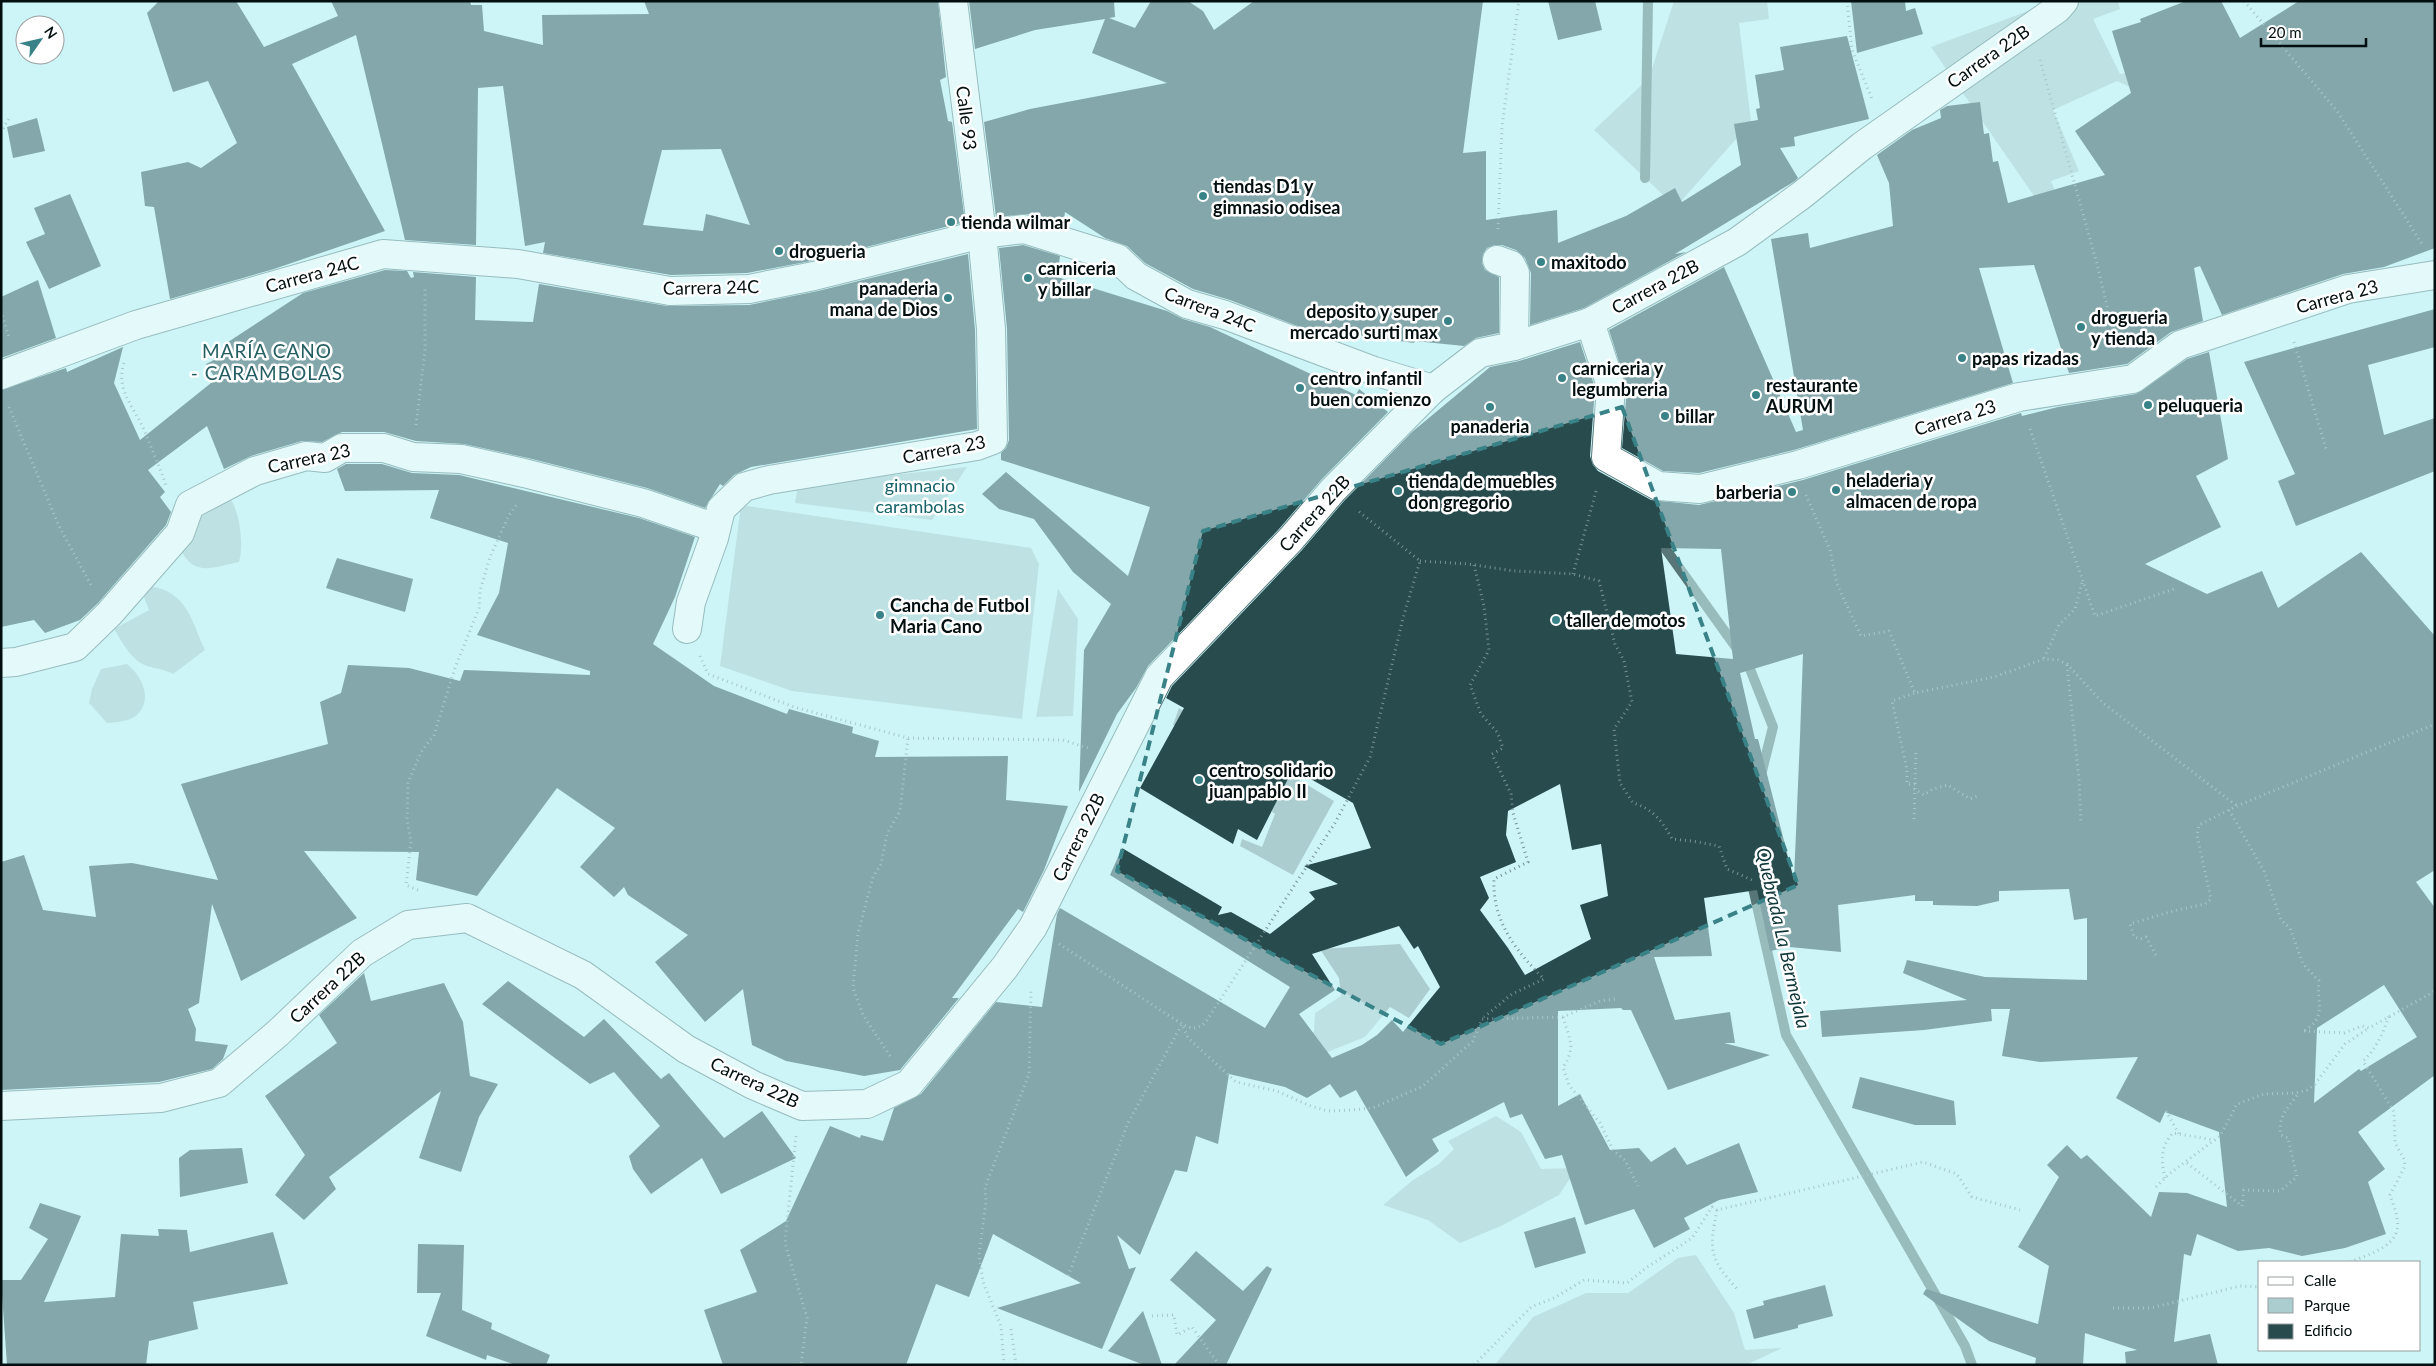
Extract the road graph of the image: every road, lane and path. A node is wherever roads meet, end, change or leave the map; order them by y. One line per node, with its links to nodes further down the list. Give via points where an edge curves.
1 (953, 1): 10 (street, Calle 93)
2 (1519, 1): 13 (path, via 1502,126)
3 (1847, 1): 8 (path, via 1852,50)
4 (2064, 1): 6 (street, Carrera 22B)
5 (2244, 1): 11 (path, via 2337,111)
6 (2032, 25): 8 (street, Carrera 22B); 20 (path, via 2098,264 2110,319)
7 (10, 116): 9 (path)
8 (1884, 130): 16 (street, Carrera 22B, via 1737,242)
9 (1, 133)
10 (982, 234): 12 (street, Carrera 24C, via 749,289 670,291 518,264); 21 (street, Carrera 24C, via 1024,229 1088,247 1117,258 1136,276 1187,304); 31 (street, Carrera 23, via 991,329 993,440 977,446 769,480 744,487 721,509)
11 (2424, 248)
12 (424, 256): 17 (street, Carrera 24C, via 383,254); 25 (path, via 425,351)
13 (1497, 260): 18 (street, via 1511,265 1516,273)
14 (2435, 275): 15 (street, Carrera 23, via 2348,289)
15 (2285, 310): 20 (street, Carrera 23, via 2180,345); 24 (path)
16 (1590, 322): 18 (street, Carrera 22B); 26 (street, via 1610,386)
17 (136, 325): 19 (street, Carrera 24C); 29 (path, via 135,338 120,375 127,400 155,454)
18 (1514, 346): 21 (street, Carrera 22B, via 1480,353)
19 (1, 375)
20 (2133, 379): 22 (street, Carrera 23)
21 (1433, 389): 30 (street, Carrera 22B)
22 (2020, 397): 27 (street, Carrera 23); 35 (path)
23 (8, 405): 37 (path, via 59,526 102,608)
24 (2327, 452)
25 (413, 457): 28 (street, Carrera 23, via 461,459); 37 (street, Carrera 23, via 384,448 342,448 325,458 306,456 254,470 190,505 180,533)
26 (1606, 457): 27 (street, Carrera 23, via 1658,486 1700,489); 34 (path)
27 (1798, 465): 42 (path, via 1809,505 1830,550 1837,584 1861,636 1889,631)
28 (531, 475): 31 (street, Carrera 23, via 643,503); 55 (path, via 490,557 480,591 479,608 455,668 434,735 421,752 408,783 407,820 411,842)
29 (166, 489)
30 (1333, 490): 32 (path); 46 (street, Carrera 22B, via 1160,677)
31 (716, 528): 38 (street, Carrera 23, via 690,602)
32 (1420, 561): 33 (path); 64 (path, via 1370,757 1335,823 1205,1023 1192,1029)
33 (1474, 565): 34 (path); 63 (path, via 1484,606 1489,650 1470,685 1481,714 1497,732 1503,748 1492,754 1511,794 1513,813 1528,862 1494,879 1496,906 1504,931 1523,958 1544,979 1512,994)
34 (1573, 574): 54 (path, via 1599,581 1615,644 1624,661 1632,702 1614,729 1620,783 1633,803 1646,807 1663,823 1672,840 1692,840 1719,846 1727,869)
35 (2082, 582): 36 (path, via 2095,616); 39 (path, via 2075,610 2058,625)
36 (2174, 589)
37 (109, 614): 40 (street, Carrera 23, via 75,647)
38 (687, 629): 44 (path, via 708,674 794,707)
39 (2044, 658): 41 (path); 42 (path, via 1994,677)
40 (1, 663)
41 (2067, 664): 50 (path, via 2103,703); 53 (path)
42 (1915, 693): 47 (path, via 1892,701 1907,784)
43 (2435, 724): 50 (path)
44 (908, 738): 46 (path, via 1063,740); 66 (path, via 900,811 887,834 881,864 873,877 858,933 854,988 862,1015)
45 (1916, 749): 47 (path)
46 (1118, 757): 56 (street, Carrera 22B)
47 (1915, 784): 48 (path)
48 (1914, 789): 49 (path, via 1924,795 1948,785 1970,799); 52 (path)
49 (1976, 796)
50 (2237, 806): 51 (path)
51 (2229, 810): 57 (path, via 2197,828 2211,899 2205,904 2130,924 2134,937 2146,937); 65 (path, via 2264,871 2281,920 2290,928 2303,964 2319,981 2322,1008 2314,1025 2304,1031 2344,1033 2362,1026)
52 (1914, 819)
53 (2081, 824)
54 (1752, 880)
55 (406, 885)
56 (1033, 927): 64 (path); 66 (street, Carrera 22B, via 1005,967)
57 (2156, 955)
58 (1031, 986): 87 (path, via 1029,1074 985,1187 979,1255 983,1282 1002,1326)
59 (2435, 991): 61 (path)
60 (1615, 999): 62 (path, via 1600,1001)
61 (2389, 1016): 65 (path); 79 (path, via 2383,1035 2363,1061 2394,1112 2395,1143 2404,1159 2404,1166 2390,1195 2398,1228 2390,1243)
62 (1563, 1017): 63 (path); 75 (path, via 1572,1047 1571,1056 1563,1067 1569,1085 1600,1123 1613,1150 1624,1160)
63 (1482, 1019): 64 (path, via 1472,1041 1423,1086 1373,1108 1327,1111 1277,1091 1236,1082 1188,1038)
64 (1182, 1024): 80 (path, via 1128,1123)
65 (2369, 1028): 67 (path, via 2345,1044 2315,1084)
66 (909, 1084): 69 (street, Carrera 22B, via 867,1104)
67 (2300, 1092): 72 (path, via 2264,1094 2238,1104); 73 (path, via 2286,1109 2279,1125 2281,1135 2288,1138 2297,1178 2280,1191 2244,1190 2242,1206)
68 (1, 1106): 69 (street, Carrera 22B, via 161,1098 219,1082 278,1033 362,953 408,924 467,918 583,975 686,1049 753,1085)
69 (802, 1106): 86 (path, via 793,1151 785,1243 807,1318)
70 (2166, 1111): 71 (path)
71 (2180, 1134): 72 (path); 74 (path, via 2173,1133 2166,1141 2161,1157)
72 (2215, 1140): 74 (path)
73 (2187, 1163)
74 (2164, 1178): 76 (path)
75 (1638, 1186)
76 (2156, 1187)
77 (1717, 1210): 78 (path, via 1923,1162 1957,1174 1972,1198); 82 (path, via 1710,1242 1722,1272); 90 (path, via 1712,1207 1692,1238 1628,1283 1584,1280 1554,1298 1531,1306)
78 (2020, 1210)
79 (2352, 1261)
80 (1068, 1276)
81 (2258, 1287): 83 (path, via 2240,1286 2151,1308)
82 (1736, 1289)
83 (2113, 1308)
84 (1152, 1316): 89 (path, via 1174,1315 1177,1335 1192,1327)
85 (1011, 1329): 88 (path)
86 (801, 1365)
87 (1004, 1365)
88 (1016, 1365)
89 (1219, 1365)
90 (1474, 1365)

